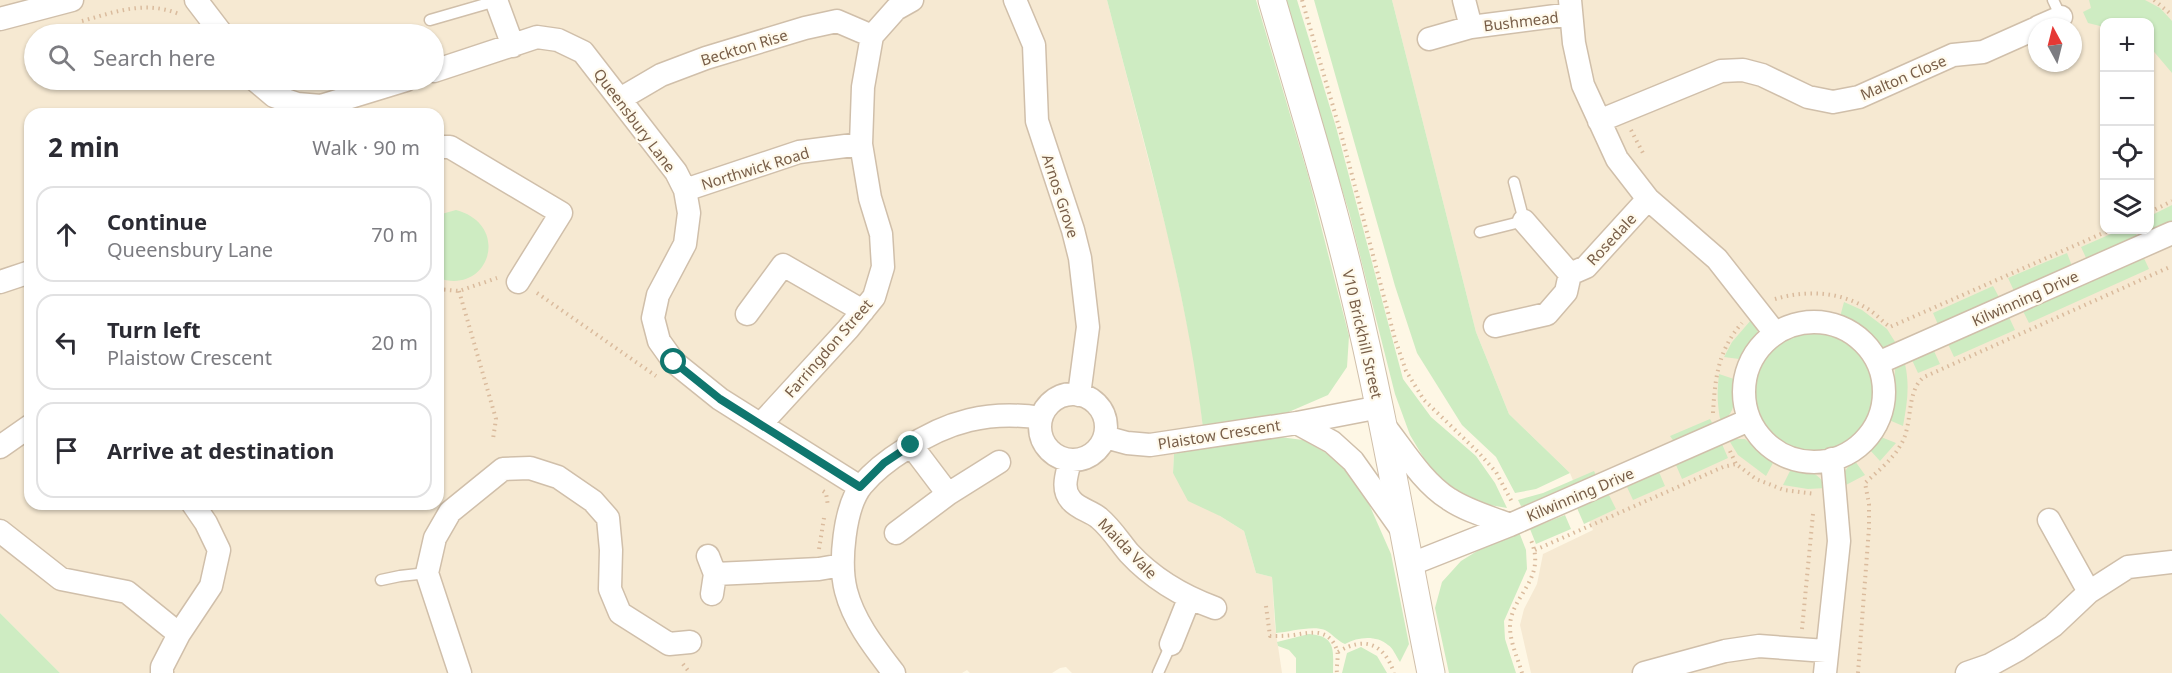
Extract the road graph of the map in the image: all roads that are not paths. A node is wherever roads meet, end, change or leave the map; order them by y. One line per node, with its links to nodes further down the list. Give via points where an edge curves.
1 (72, 0): 9 (street)
2 (912, 0): 14 (street, via 896,9)
3 (1015, 0): 40 (street, Arnos Grove, via 1034,45 1036,121 1081,265 1088,327)
4 (1272, 0): 41 (street, V10 Brickhill Street, via 1327,186)
5 (1464, 0): 12 (street, Bushmead)
6 (496, 1): 10 (lane); 16 (street)
7 (1571, 7): 12 (street, Bushmead); 22 (street, via 1583,84)
8 (191, 9): 11 (street)
9 (0, 20)
10 (430, 20)
11 (210, 24)
12 (1471, 27): 15 (street, Bushmead)
13 (2028, 32): 22 (street, Malton Close, via 1983,52 1953,55 1859,97 1833,102 1808,97 1762,75 1743,70 1721,71)
14 (872, 36): 20 (street, Beckton Rise, via 837,21 805,28 661,75); 23 (street, Farringdon Street, via 863,87)
15 (1429, 39)
16 (513, 46): 17 (street, Queensbury Lane); 20 (street, Queensbury Lane, via 537,38 558,40 583,52)
17 (444, 68)
18 (267, 90): 21 (street, via 297,104)
19 (387, 90): 21 (street)
20 (621, 99): 26 (street, Queensbury Lane)
21 (358, 105)
22 (1599, 121): 27 (street, via 1617,159)
23 (861, 144): 26 (street, Northwick Road, via 799,152); 35 (street, Farringdon Street, via 883,267 874,297)
24 (444, 147): 34 (street, via 561,213)
25 (1514, 182): 28 (lane)
26 (685, 189): 45 (street, Queensbury Lane, via 689,213 685,244 658,295 653,318 659,341 674,362 720,399)
27 (1648, 199): 32 (street, Rosedale, via 1586,267); 38 (street, via 1717,259)
28 (1524, 221): 29 (lane); 32 (street, Rosedale)
29 (1480, 232)
30 (2172, 232): 39 (street, Kilwinning Drive)
31 (24, 274): 33 (street)
32 (1570, 274): 37 (street, Rosedale, via 1566,291 1547,314)
33 (0, 282)
34 (518, 282)
35 (863, 311): 36 (street, via 783,265); 45 (street, Farringdon Street)
36 (747, 314)
37 (1495, 326)
38 (1775, 333): 39 (street, via 1797,324 1821,322 1845,329 1864,343); 43 (street, via 1757,350 1746,372 1744,396)
39 (1878, 363): 50 (street, via 1884,386 1882,410 1871,432 1854,449)
40 (1079, 395): 42 (street, via 1069,394 1052,402); 47 (street, via 1098,405 1104,415)
41 (1381, 416): 44 (street, Plaistow Crescent); 58 (street, Kilwinning Drive, via 1428,480 1448,498 1471,510); 61 (street, V10 Brickhill Street)
42 (1041, 418): 48 (street, via 1008,414 972,418 939,429); 51 (street, via 1045,446)
43 (1749, 420): 50 (street, via 1774,450 1792,459); 58 (street, Kilwinning Drive)
44 (1297, 423): 47 (street, Plaistow Crescent, via 1150,445); 61 (street, Plaistow Crescent, via 1332,442 1353,461)
45 (761, 424): 53 (street, Queensbury Lane)
46 (24, 430): 49 (street)
47 (1105, 436): 51 (street, via 1092,455)
48 (911, 445): 53 (street, via 884,463); 54 (street)
49 (0, 447)
50 (1832, 459): 75 (street, via 1839,541)
51 (1070, 460): 70 (street, Maida Vale, via 1064,486 1071,500 1096,515 1159,580)
52 (999, 462): 54 (street)
53 (860, 487): 64 (street, via 848,517)
54 (948, 494): 62 (street)
55 (444, 507): 73 (street, via 503,469 530,468 558,477 593,501 608,518 610,589 620,613 669,644)
56 (197, 510): 72 (street, via 219,550 211,586)
57 (442, 510): 66 (street)
58 (1512, 515): 65 (street, Kilwinning Drive)
59 (2049, 520): 69 (street)
60 (0, 531): 72 (street, via 61,579 127,592)
61 (1402, 531): 65 (street, V10 Brickhill Street)
62 (897, 533)
63 (2172, 562): 69 (street, via 2128,567)
64 (842, 565): 67 (street); 79 (street, via 846,591 858,621)
65 (1409, 566): 81 (street, V10 Brickhill Street)
66 (427, 573): 68 (lane); 78 (street)
67 (712, 575)
68 (381, 580)
69 (2089, 591): 76 (street, via 2053,626)
70 (1189, 599): 71 (street, Maida Vale); 74 (street)
71 (1215, 608)
72 (179, 634): 77 (street)
73 (690, 642)
74 (1171, 644): 80 (lane)
75 (1826, 662): 82 (street, via 1759,646)
76 (1991, 669): 83 (street)
77 (162, 673)
78 (460, 673)
79 (894, 673)
80 (1158, 673)
81 (1431, 673)
82 (1644, 673)
83 (1967, 673)

